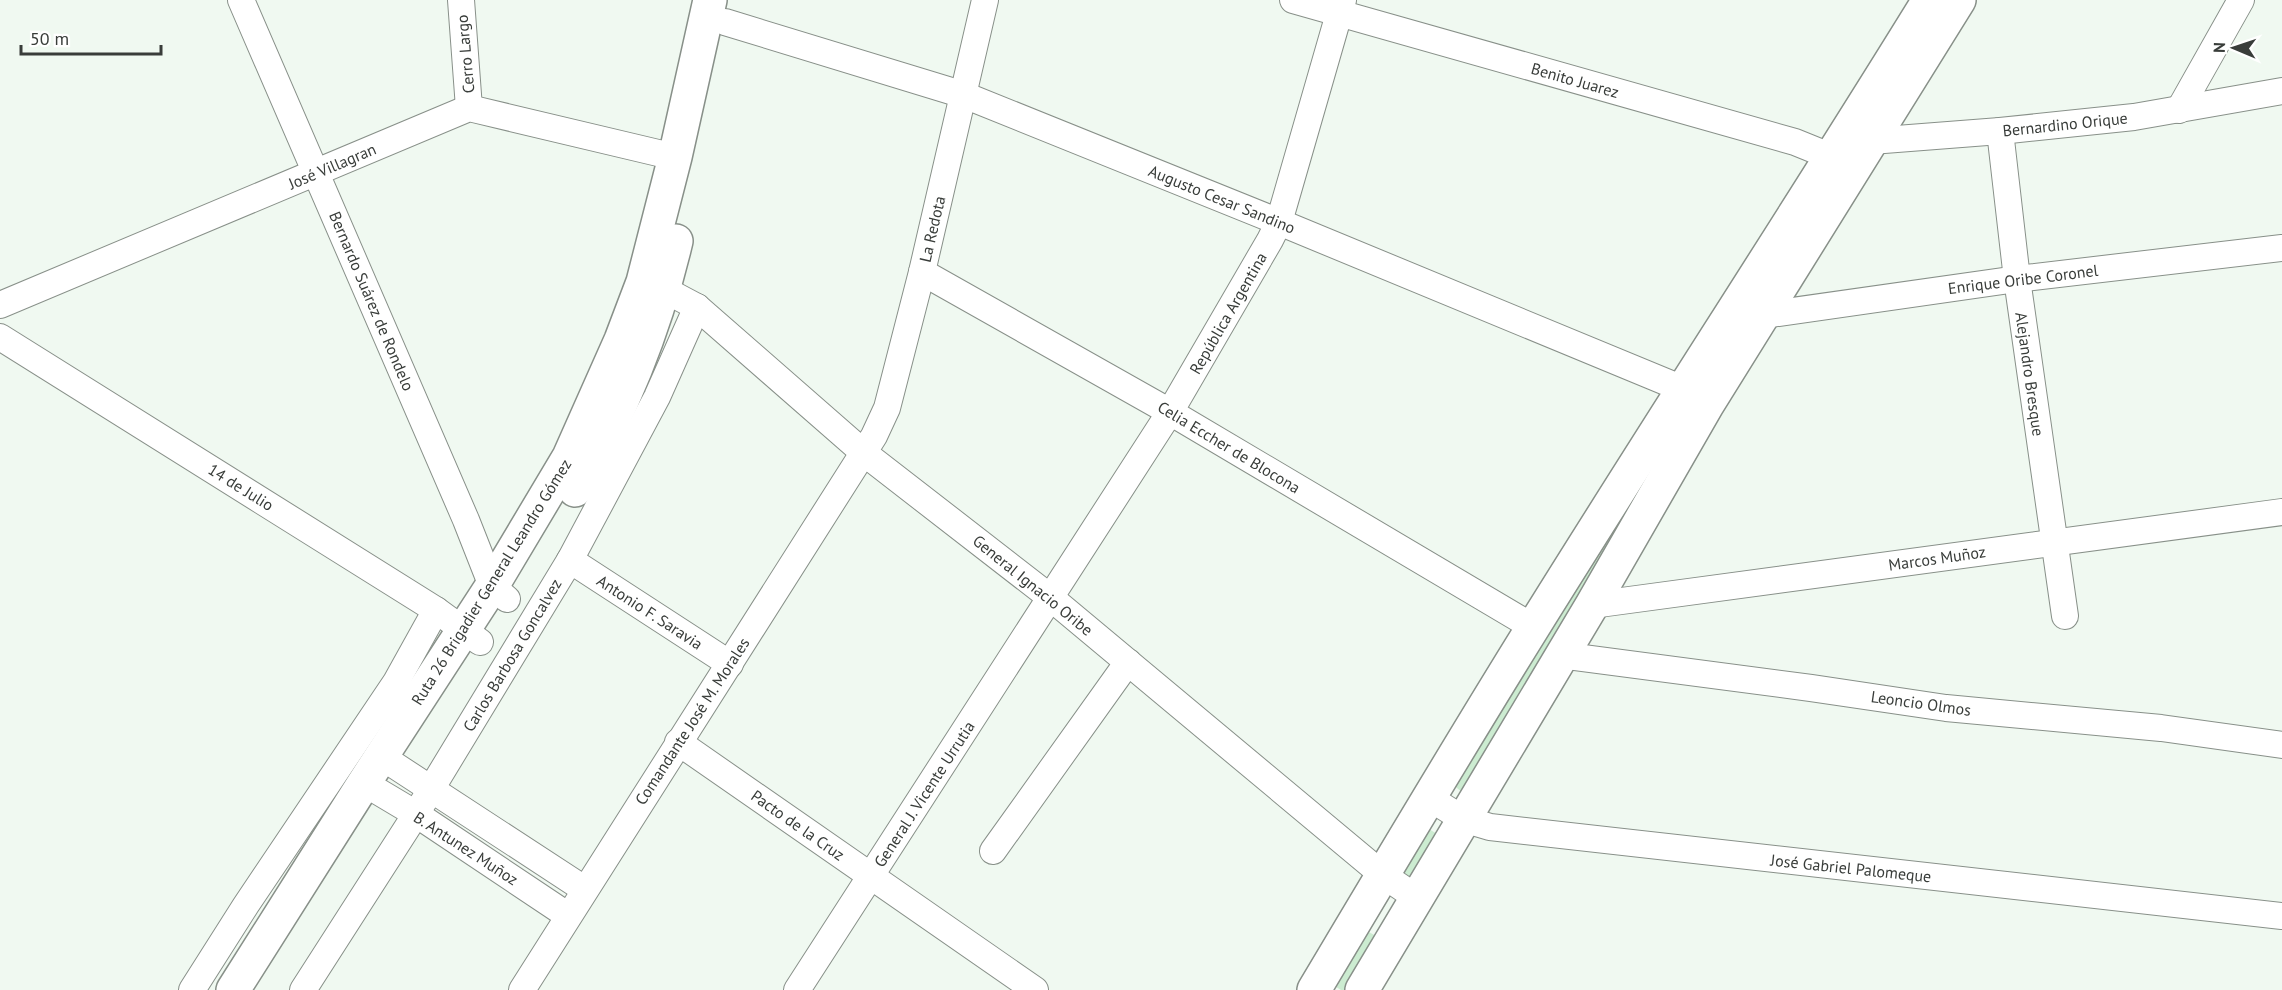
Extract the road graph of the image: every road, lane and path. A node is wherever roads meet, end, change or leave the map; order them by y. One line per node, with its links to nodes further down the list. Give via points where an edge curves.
1 (241, 0): 18 (street, Bernardo Suárez de Rondelo)
2 (461, 0): 12 (street, Cerro Largo)
3 (985, 0): 11 (street, La Redota)
4 (1293, 0): 9 (street, Benito Juarez)
5 (1929, 0): 15 (main road)
6 (1959, 0): 15 (main road)
7 (2241, 0): 13 (street)
8 (722, 7): 11 (street, Augusto Cesar Sandino); 16 (main road, Ruta 26 Brigadier General Leandro Gómez); 23 (main road, Ruta 26 Brigadier General Leandro Gómez)
9 (1341, 7): 17 (street, Benito Juarez, via 1795,142); 19 (street, República Argentina)
10 (2282, 91): 13 (street, Bernardino Orique)
11 (964, 95): 19 (street, Augusto Cesar Sandino); 21 (street, La Redota)
12 (469, 108): 16 (street); 18 (street, José Villagran)
13 (2179, 110): 14 (street, Bernardino Orique)
14 (2000, 131): 15 (street, Bernardino Orique); 22 (street, Alejandro Bresque)
15 (1860, 135): 17 (main road)
16 (675, 157): 23 (main road, Ruta 26 Brigadier General Leandro Gómez)
17 (1843, 164): 26 (main road); 28 (main road)
18 (316, 173): 24 (street, José Villagran); 34 (street, Bernardo Suárez de Rondelo)
19 (1279, 222): 28 (street, Augusto Cesar Sandino); 29 (street, República Argentina)
20 (2282, 248): 22 (street, Enrique Oribe Coronel)
21 (922, 272): 29 (street, Celia Eccher de Blocona); 30 (street, La Redota, via 887,408)
22 (2017, 279): 26 (street, Enrique Oribe Coronel); 32 (street, Alejandro Bresque)
23 (654, 286): 25 (street, General Ignacio Oribe); 34 (main road, Ruta 26 Brigadier General Leandro Gómez, via 621,340 568,458)
24 (0, 305)
25 (697, 307): 30 (street, General Ignacio Oribe); 33 (street, Carlos Barbosa Goncalvez, via 657,397)
26 (1764, 315): 28 (main road)
27 (0, 336): 37 (street, 14 de Julio)
28 (1695, 397): 36 (main road); 39 (main road)
29 (1170, 412): 35 (street, República Argentina); 39 (street, Celia Eccher de Blocona)
30 (864, 453): 35 (street, General Ignacio Oribe); 43 (street, Comandante José M. Morales)
31 (2282, 512): 32 (street, Marcos Muñoz)
32 (2054, 543): 36 (street, Marcos Muñoz); 38 (street, Alejandro Bresque)
33 (570, 561): 43 (street, Antonio F. Saravia); 47 (street, Carlos Barbosa Goncalvez)
34 (500, 592): 40 (main road, Ruta 26 Brigadier General Leandro Gómez)
35 (1051, 598): 42 (street, General Ignacio Oribe); 53 (street, General J. Vicente Urrutia)
36 (1592, 605): 41 (main road)
37 (436, 610): 40 (street, 14 de Julio); 58 (street, via 396,682)
38 (2065, 616)
39 (1533, 627): 48 (main road)
40 (471, 635): 46 (main road, Ruta 26 Brigadier General Leandro Gómez)
41 (1560, 655): 45 (street, Leoncio Olmos, via 1946,708); 50 (main road)
42 (1128, 662): 51 (street); 52 (street, General Ignacio Oribe)
43 (730, 663): 44 (street, Comandante José M. Morales)
44 (678, 742): 53 (street, Pacto de la Cruz); 54 (street, Comandante José M. Morales)
45 (2282, 745)
46 (382, 776): 47 (street, B. Antunez Muñoz); 49 (street, B. Antunez Muñoz); 59 (main road, Ruta 26 Brigadier General Leandro Gómez); 60 (main road, Ruta 26 Brigadier General Leandro Gómez)
47 (430, 790): 49 (street, Carlos Barbosa Goncalvez); 54 (street, B. Antunez Muñoz)
48 (1428, 797): 50 (street, José Gabriel Palomeque); 52 (main road)
49 (416, 814): 56 (street, B. Antunez Muñoz); 61 (street, Carlos Barbosa Goncalvez)
50 (1463, 819): 55 (main road); 57 (street, José Gabriel Palomeque, via 1490,827)
51 (993, 851)
52 (1383, 875): 55 (street, General Ignacio Oribe); 65 (main road)
53 (871, 876): 63 (street, General J. Vicente Urrutia); 64 (street, Pacto de la Cruz)
54 (584, 889): 56 (street, Comandante José M. Morales)
55 (1417, 898): 66 (main road)
56 (567, 915): 62 (street, Comandante José M. Morales)
57 (2282, 916)
58 (192, 990)
59 (233, 990)
60 (257, 990)
61 (303, 990)
62 (522, 990)
63 (797, 990)
64 (1035, 990)
65 (1314, 990)
66 (1362, 990)

